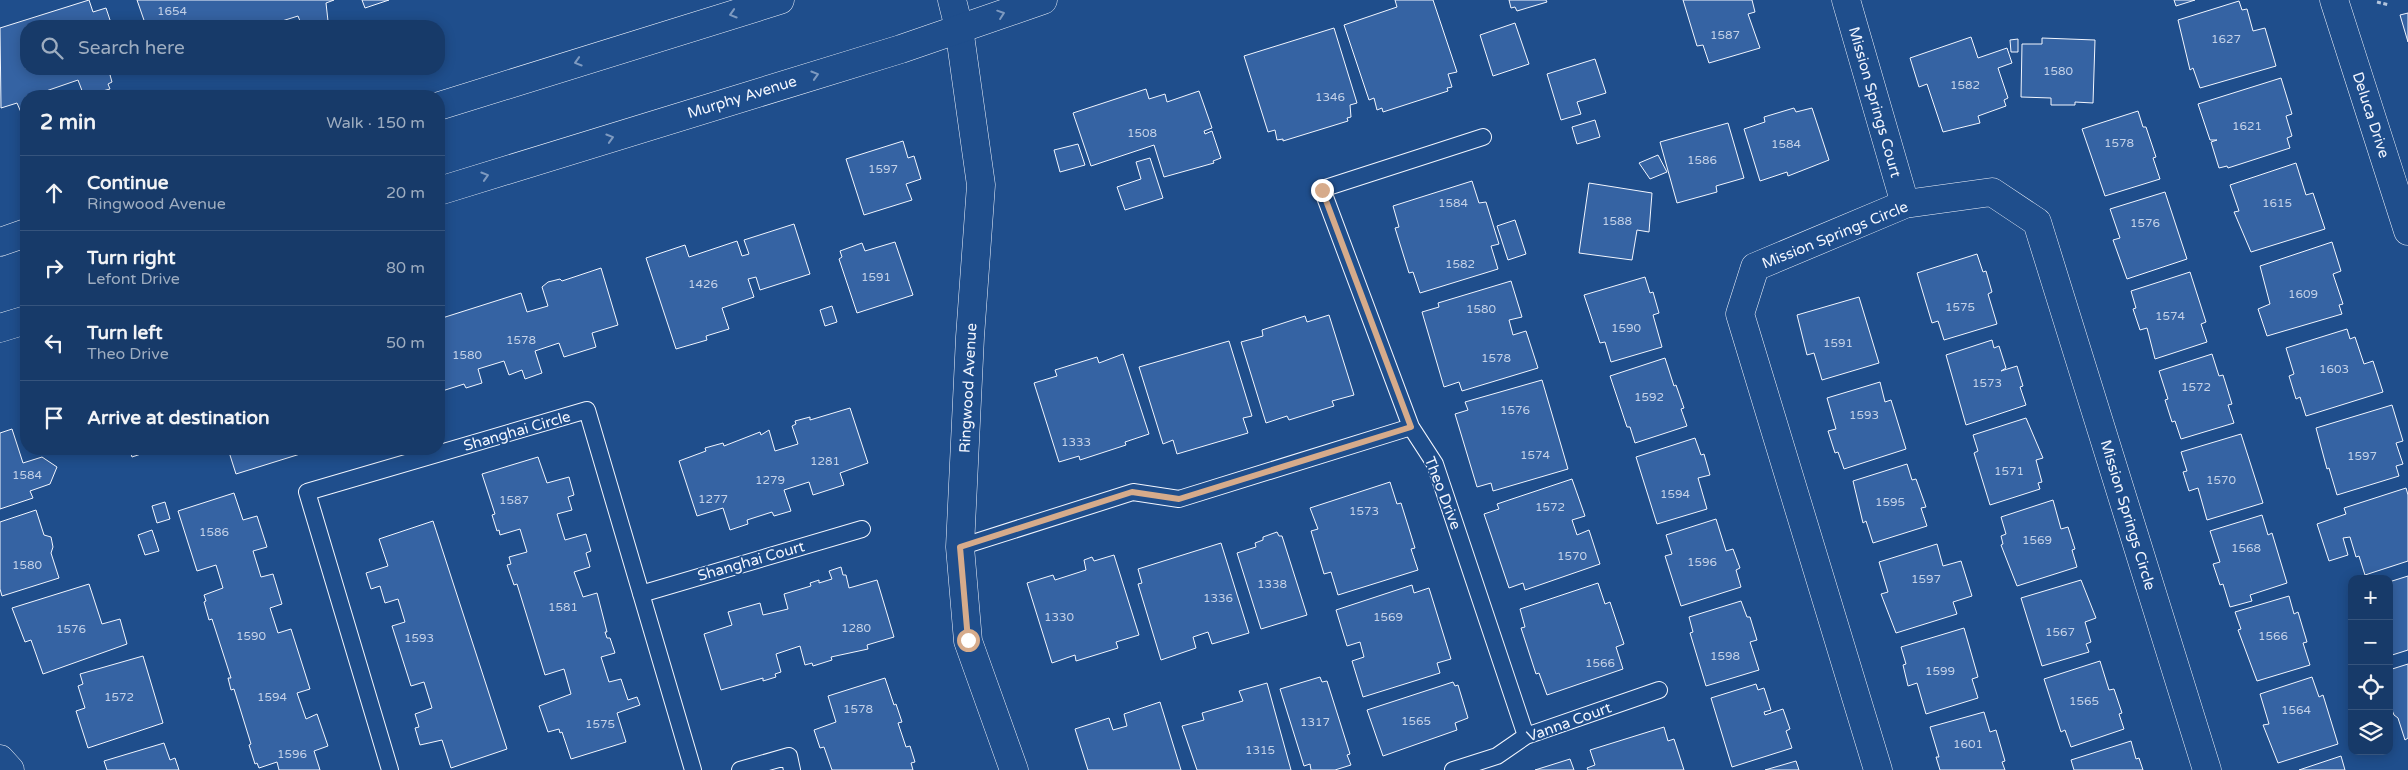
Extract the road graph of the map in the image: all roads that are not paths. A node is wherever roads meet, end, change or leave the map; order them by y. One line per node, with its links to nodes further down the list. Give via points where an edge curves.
1 (780, 0): 7 (street, one-way to 7)
2 (952, 0): 6 (street, Ringwood Avenue)
3 (1043, 0): 6 (street, Murphy Avenue, one-way to 3)
4 (1846, 0): 10 (street, Mission Springs Court)
5 (2334, 0): 11 (street, Deluca Drive)
6 (959, 28): 9 (street, Murphy Avenue, one-way to 6, via 901,49); 20 (street, Ringwood Avenue, via 981,185)
7 (445, 104)
8 (1483, 137): 16 (lane, Theo Drive, via 1322,190)
9 (445, 189)
10 (1905, 204): 32 (street, Mission Springs Circle, via 1756,268 1740,314); 33 (street, Mission Springs Circle, via 1992,192 2037,222)
11 (2408, 231)
12 (20, 235): 13 (street)
13 (0, 242)
14 (20, 322): 15 (street)
15 (0, 328)
16 (1411, 427): 20 (lane, via 1179,499 1132,492); 23 (lane, Theo Drive, via 1435,464)
17 (445, 452): 21 (lane, Shanghai Circle, via 587,410)
18 (434, 455): 27 (lane, Shanghai Circle, via 308,492)
19 (862, 529): 21 (lane, Shanghai Court)
20 (960, 547): 30 (street, Ringwood Avenue, via 968,640)
21 (641, 594): 28 (lane, Shanghai Circle)
22 (1659, 690): 23 (lane, Vanna Court)
23 (1526, 736): 31 (lane, Vanna Court, via 1497,756)
24 (0, 759): 26 (street)
25 (790, 763): 29 (lane)
26 (10, 770)
27 (390, 770)
28 (693, 770)
29 (740, 770)
30 (1014, 770)
31 (1453, 770)
32 (1878, 770)
33 (2207, 770)

